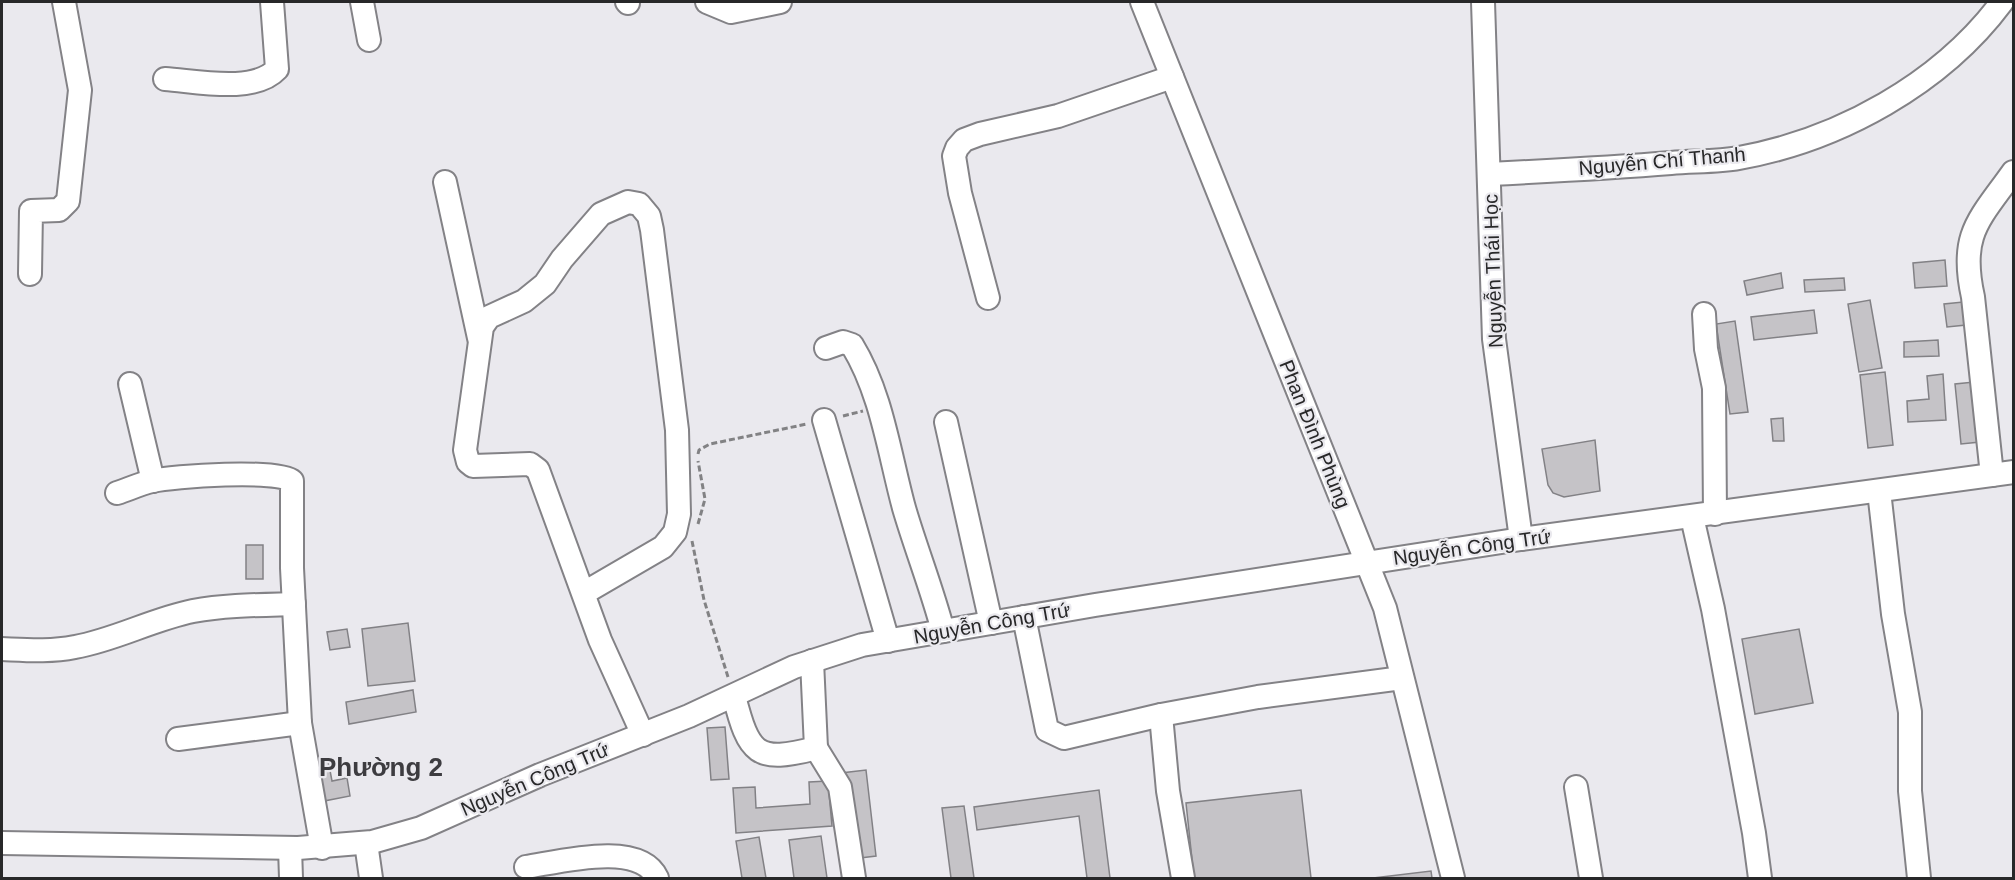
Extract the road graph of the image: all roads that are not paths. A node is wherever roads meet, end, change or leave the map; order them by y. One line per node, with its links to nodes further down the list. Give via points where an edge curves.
1 (64, 2): 15 (street, via 80,90 68,201 59,210 32,211)
2 (272, 2): 11 (street, via 277,69 270,76 239,84)
3 (362, 2): 9 (street)
4 (706, 2): 5 (street, via 731,12)
5 (780, 2)
6 (1142, 2): 10 (street, Phan Đình Phùng)
7 (1483, 2): 13 (street, Nguyễn Thái Học)
8 (2002, 2): 13 (street, Nguyễn Chí Thanh, via 1979,32 1942,67 1891,100 1816,137 1738,158)
9 (369, 40)
10 (1172, 77): 16 (street, via 1058,116 980,134 964,140 957,148 954,156 960,193); 29 (street, Phan Đình Phùng)
11 (165, 79)
12 (2013, 172): 23 (street, via 1973,228 1967,272)
13 (1489, 174): 28 (street, Nguyễn Thái Học, via 1494,339)
14 (445, 182): 18 (street)
15 (30, 274)
16 (988, 298)
17 (1704, 314): 27 (street, via 1714,388)
18 (479, 338): 30 (street, via 466,457 473,466 530,464 538,470); 30 (street, via 489,317 525,301 545,284 601,214 628,202 639,204 649,216 677,430 679,514 675,532 663,547)
19 (826, 348): 34 (street, via 843,342 852,345 874,390 905,511)
20 (130, 384): 24 (street)
21 (824, 420): 35 (street)
22 (946, 422): 33 (street)
23 (2003, 473): 25 (street, Nguyễn Công Trứ)
24 (153, 481): 26 (street); 31 (street, via 247,474 290,478)
25 (1879, 491): 27 (street, Nguyễn Công Trứ); 59 (street, via 1893,614 1910,712 1910,791)
26 (117, 493)
27 (1703, 516): 28 (street, Nguyễn Công Trứ); 58 (street, via 1713,609)
28 (1521, 539): 29 (street, Nguyễn Công Trứ)
29 (1366, 562): 32 (street, Nguyễn Công Trứ); 38 (street, Phan Đình Phùng, via 1385,608)
30 (584, 593): 42 (street, via 600,640)
31 (294, 604): 36 (street, via 195,611 77,647); 41 (street)
32 (1024, 617): 33 (street, Nguyễn Công Trứ); 40 (street, via 1047,730 1064,738)
33 (991, 622): 34 (street, Nguyễn Công Trứ)
34 (943, 632): 35 (street, Nguyễn Công Trứ)
35 (888, 641): 37 (street, Nguyễn Công Trứ)
36 (2, 649)
37 (812, 661): 39 (street, Nguyễn Công Trứ); 44 (street)
38 (1402, 678): 40 (street, via 1258,697); 56 (street, Phan Đình Phùng)
39 (734, 696): 42 (street, Nguyễn Công Trứ); 44 (street, via 742,729 751,744 768,756)
40 (1161, 715): 55 (street, via 1168,791)
41 (300, 723): 43 (street); 49 (street)
42 (643, 735): 47 (street, Nguyễn Công Trứ, via 421,828)
43 (178, 739)
44 (816, 748): 54 (street, via 840,787)
45 (1576, 788): 57 (street)
46 (2, 843): 48 (street, Nguyễn Công Trứ)
47 (366, 843): 49 (street, Nguyễn Công Trứ); 52 (street)
48 (290, 848): 49 (street, Nguyễn Công Trứ); 51 (street)
49 (322, 848)
50 (526, 867): 53 (street, via 612,855 638,860)
51 (291, 879)
52 (371, 879)
53 (657, 879)
54 (854, 879)
55 (1183, 879)
56 (1453, 879)
57 (1591, 879)
58 (1760, 879)
59 (1919, 879)

